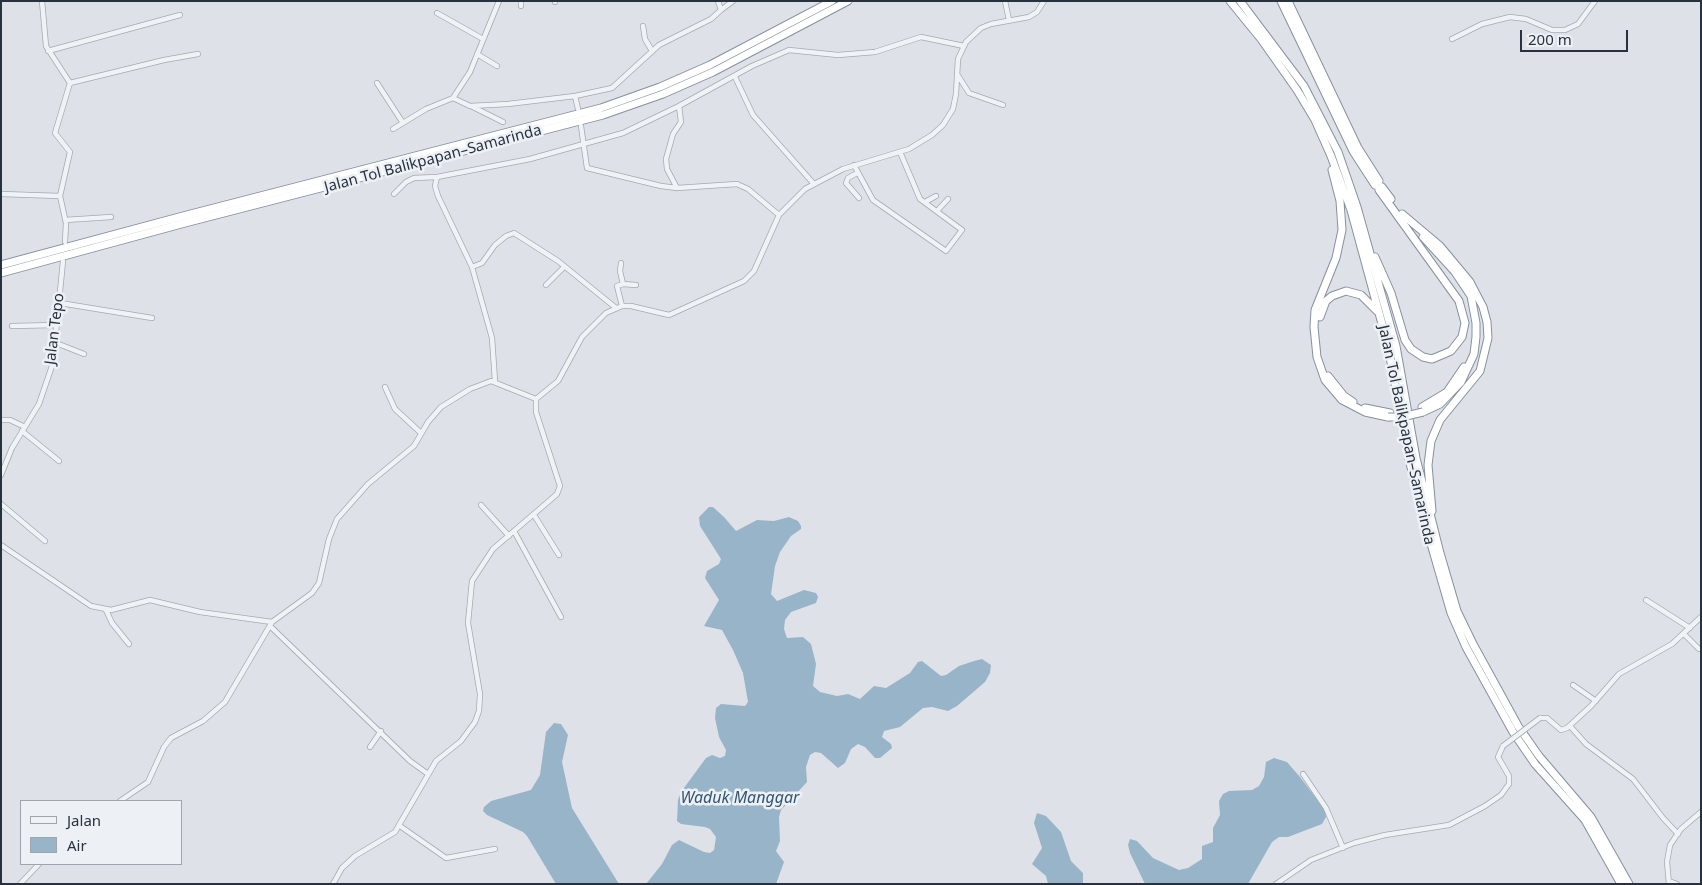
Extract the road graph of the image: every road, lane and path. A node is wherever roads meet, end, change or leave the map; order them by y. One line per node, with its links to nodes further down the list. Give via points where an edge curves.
1 (42, 1): 22 (street)
2 (498, 1): 19 (street)
3 (718, 1): 14 (street)
4 (733, 1): 14 (street)
5 (832, 1): 66 (highway, Jalan Tol Balikpapan–Samarinda, via 710,65 600,108)
6 (848, 1): 69 (highway, Jalan Tol Balikpapan–Samarinda, via 713,72 602,115)
7 (1005, 1): 17 (street)
8 (1044, 1): 17 (street, via 1029,17)
9 (1230, 1): 37 (highway, Jalan Tol Balikpapan–Samarinda, via 1261,39)
10 (1240, 1): 62 (highway, Jalan Tol Balikpapan–Samarinda, via 1304,86 1321,116 1338,152)
11 (1281, 1): 48 (highway, via 1353,151)
12 (1288, 1): 48 (highway)
13 (1595, 1): 20 (street, via 1578,24 1565,30 1552,30 1526,19 1510,17 1482,24)
14 (721, 10): 23 (street, via 703,25)
15 (437, 13): 19 (street)
16 (180, 15): 22 (street)
17 (1009, 20): 21 (street, via 981,28)
18 (643, 26): 23 (street, via 644,39)
19 (483, 38): 25 (street)
20 (1452, 39)
21 (964, 46): 27 (street, via 958,59); 28 (street, via 921,37 875,52 838,55 789,50)
22 (48, 51): 29 (street)
23 (652, 51): 31 (street, via 612,88)
24 (198, 54): 29 (street)
25 (477, 54): 26 (street); 32 (street, via 470,72)
26 (496, 66)
27 (958, 74): 33 (street, via 969,93); 43 (street, via 955,102 947,120 932,135)
28 (735, 77): 35 (street); 47 (street, via 753,115)
29 (70, 83): 52 (street, via 55,133 70,152)
30 (377, 83): 39 (street)
31 (575, 96): 34 (street); 36 (street)
32 (452, 98): 34 (street); 39 (street)
33 (1003, 105)
34 (470, 106): 38 (street)
35 (679, 106): 42 (street, via 623,133); 49 (street, via 680,122 672,134 666,159 667,169)
36 (578, 108)
37 (1315, 120): 76 (highway, Jalan Tol Balikpapan–Samarinda, via 1351,210); 85 (highway, via 1340,201 1342,230 1336,258 1316,310 1317,357 1325,380 1342,400 1365,412)
38 (503, 122)
39 (403, 123): 41 (street)
40 (581, 126): 42 (street)
41 (393, 129)
42 (584, 142): 46 (street, via 530,159); 49 (street, via 587,168)
43 (900, 152): 44 (street); 56 (street, via 920,198)
44 (854, 165): 45 (street); 47 (street)
45 (857, 173): 54 (street, via 846,183); 57 (street, via 870,198 945,252 962,230)
46 (437, 177): 51 (street, via 414,178); 67 (street, via 438,196)
47 (813, 183): 58 (street)
48 (1379, 186): 59 (highway)
49 (677, 188): 58 (street, via 737,184 748,188)
50 (1, 194): 52 (street)
51 (394, 194)
52 (60, 196): 61 (street)
53 (936, 196): 56 (street)
54 (859, 198)
55 (948, 199): 57 (street)
56 (925, 202): 57 (street)
57 (937, 212)
58 (779, 215): 74 (street, via 754,271 744,281 669,315)
59 (1401, 215): 62 (highway, via 1454,292 1463,311 1462,337 1451,351 1441,357 1423,358 1405,340 1391,293); 85 (highway, via 1461,288 1472,323 1469,353 1447,392 1423,410); 98 (highway, via 1440,246 1470,282 1483,306 1487,322 1488,338 1480,371 1440,420 1431,441 1429,491)
60 (112, 217): 61 (street)
61 (65, 220): 63 (street)
62 (1364, 234): 98 (highway, Jalan Tol Balikpapan–Samarinda, via 1396,346 1416,458)
63 (65, 242)
64 (63, 261): 73 (street, Jalan Tepo)
65 (621, 263): 70 (street)
66 (1, 265)
67 (472, 267): 68 (street, via 482,263 495,245 514,233); 82 (street, via 492,338)
68 (564, 267): 71 (street); 75 (street)
69 (1, 273)
70 (623, 284): 72 (street); 74 (street, via 617,288)
71 (546, 285)
72 (636, 285)
73 (60, 303): 77 (street); 78 (street, Jalan Tepo)
74 (622, 306): 75 (street)
75 (616, 308): 84 (street, via 585,334 562,378)
76 (1380, 315): 85 (highway, via 1361,295 1339,292 1326,301 1320,311 1318,343 1328,377 1344,396); 127 (highway, Jalan Tol Balikpapan–Samarinda, via 1417,492 1451,613 1513,732 1535,764 1585,820)
77 (152, 318)
78 (57, 325): 79 (street); 80 (street, Jalan Tepo)
79 (12, 326)
80 (56, 344): 81 (street); 87 (street, Jalan Tepo, via 42,397)
81 (84, 354)
82 (495, 381): 84 (street); 88 (street, via 479,385 446,402)
83 (385, 387): 88 (street, via 395,409)
84 (536, 400): 93 (street, via 536,412 560,486 557,494)
85 (1389, 415)
86 (1, 420): 87 (street, via 10,420)
87 (23, 429): 89 (street); 90 (street, Jalan Tepo)
88 (421, 433): 104 (street, via 414,446 368,484 337,519 322,574 312,593)
89 (59, 461)
90 (1, 475)
91 (1, 504): 96 (street)
92 (481, 505): 95 (street)
93 (534, 515): 94 (street); 99 (street)
94 (514, 531): 95 (street); 102 (street)
95 (508, 536): 114 (street, via 482,561 469,589 468,623 480,694 477,717 469,733 436,761)
96 (45, 541)
97 (1, 545): 101 (street, via 81,601)
98 (1440, 553): 128 (highway, Jalan Tol Balikpapan–Samarinda, via 1457,611 1500,696 1539,756 1591,817)
99 (559, 555)
100 (1646, 600): 105 (street)
101 (106, 610): 104 (street, via 150,600); 107 (street)
102 (561, 617)
103 (1701, 617): 105 (street)
104 (271, 624): 112 (street, via 344,699); 116 (street, via 225,702 203,721 171,738 148,782)
105 (1690, 628): 106 (street)
106 (1684, 634): 108 (street); 110 (street, via 1625,669)
107 (129, 644)
108 (1699, 649)
109 (1573, 685): 110 (street)
110 (1596, 701): 111 (street)
111 (1570, 726): 119 (street, via 1586,744 1633,779); 120 (street, bridge, via 1561,730 1547,718 1540,718 1503,746 1498,756 1510,776 1509,784 1501,795 1485,806 1449,825 1378,836)
112 (381, 731): 113 (street); 114 (street, via 410,761)
113 (370, 747)
114 (428, 774): 118 (street)
115 (1303, 774): 120 (street, via 1326,808)
116 (121, 800)
117 (1701, 812): 119 (street)
118 (400, 826): 121 (street, via 446,858); 125 (street, via 390,836 355,856 342,868)
119 (1678, 834): 123 (street, via 1667,855)
120 (1343, 848): 126 (street, via 1311,860)
121 (495, 849)
122 (38, 865): 124 (street)
123 (1669, 882): 129 (street)
124 (20, 884)
125 (333, 884)
126 (1276, 884)
127 (1621, 884)
128 (1628, 884)
129 (1676, 884)

